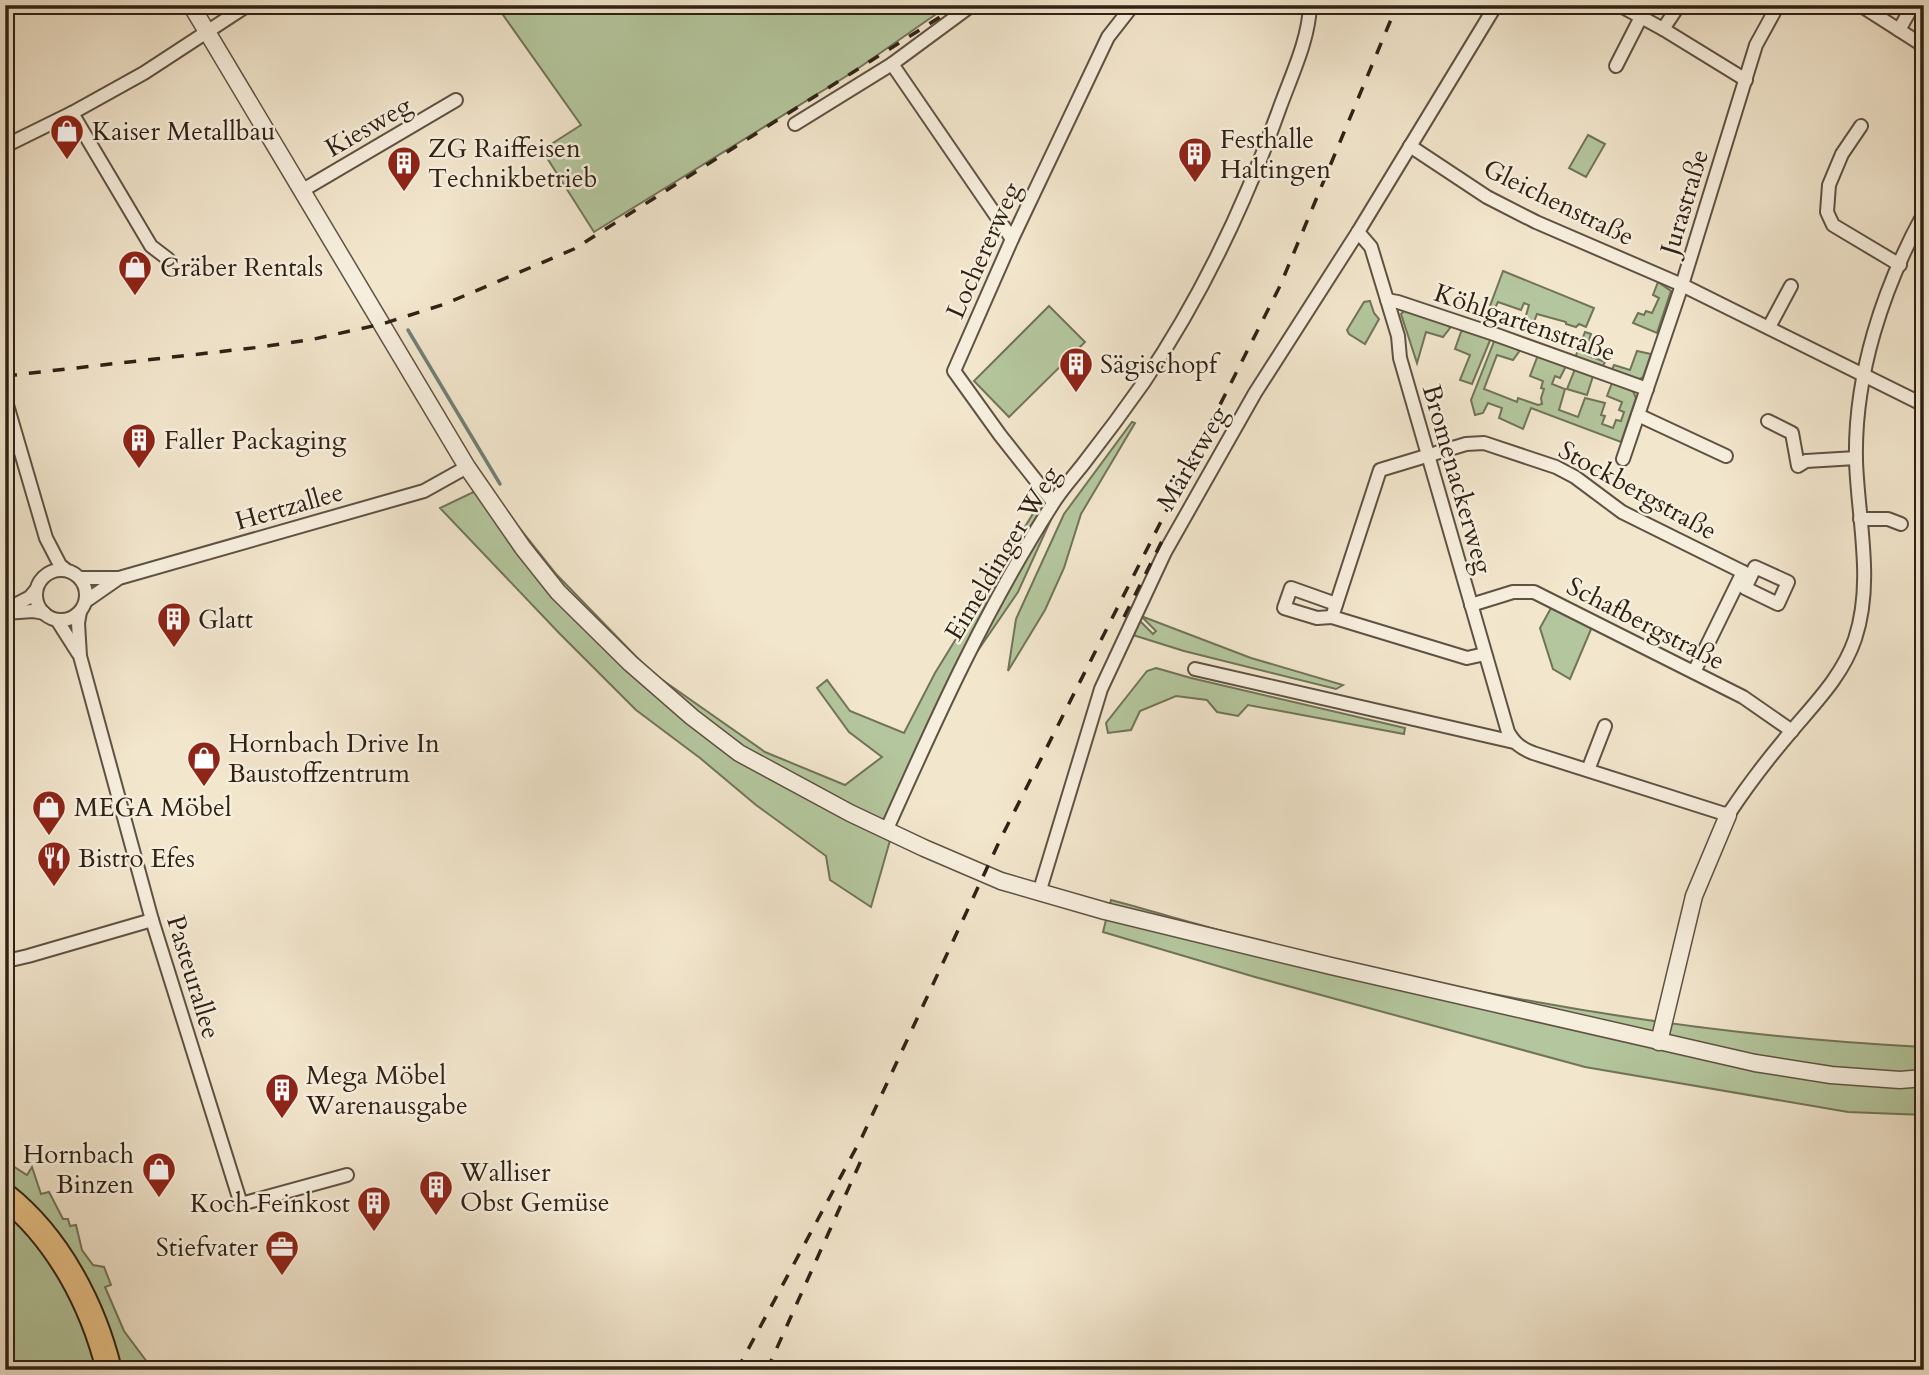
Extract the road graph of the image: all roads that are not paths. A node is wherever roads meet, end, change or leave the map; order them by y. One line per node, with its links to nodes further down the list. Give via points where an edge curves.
1 (191, 5): 15 (street)
2 (248, 5): 15 (street)
3 (972, 5): 17 (street)
4 (1133, 5): 29 (street, Lochererweg, via 1108,37)
5 (1310, 5): 47 (street, Eimeldinger Weg, via 1310,19 1269,137 1217,259 1142,385)
6 (1496, 5): 25 (street, Märktweg)
7 (1619, 5): 12 (street)
8 (1679, 5): 13 (street)
9 (1779, 5): 19 (street, Jurastraße, via 1756,45)
10 (1860, 5): 14 (street)
11 (1913, 5): 14 (street)
12 (1641, 18): 13 (street); 18 (street)
13 (1663, 29): 19 (street)
14 (1899, 30): 16 (street)
15 (208, 32): 21 (street); 26 (street)
16 (1924, 46)
17 (892, 64): 22 (street); 29 (street)
18 (1616, 66)
19 (1746, 80): 32 (street, Jurastraße)
20 (456, 100): 26 (street, Kiesweg)
21 (72, 113): 24 (street); 30 (street, via 151,246)
22 (795, 124)
23 (1861, 126): 31 (street, via 1829,185 1827,212 1833,225)
24 (5, 146)
25 (1410, 146): 28 (street, Märktweg); 32 (street, Gleichenstraße, via 1499,204)
26 (303, 190): 46 (street)
27 (1924, 213): 31 (street)
28 (1358, 232): 34 (street, Bromenackerweg, via 1371,247); 70 (street, Märktweg, via 1255,393 1129,625 1101,689)
29 (1012, 239): 47 (street, Lochererweg, via 954,371)
30 (168, 259)
31 (1900, 265): 36 (street, via 1887,292)
32 (1682, 285): 35 (street, Gleichenstraße); 37 (street, Jurastraße)
33 (1791, 286): 35 (street)
34 (1387, 300): 37 (street, Köhlgartenstraße); 42 (street, Bromenackerweg)
35 (1769, 327): 36 (street, Gleichenstraße)
36 (1862, 376): 39 (street, Gleichenstraße); 44 (street)
37 (1647, 389): 40 (street, Jurastraße)
38 (5, 398): 50 (street)
39 (1924, 405)
40 (1638, 415): 43 (street); 45 (street, Jurastraße)
41 (1768, 421): 44 (street, via 1792,433 1798,466 1806,461)
42 (1428, 456): 55 (street, Bromenackerweg); 60 (street, Stockbergstraße, via 1380,470 1334,610 1468,658); 63 (street, Stockbergstraße, via 1480,442 1556,467 1622,512 1747,574)
43 (1726, 456)
44 (1856, 458): 48 (street)
45 (1623, 459)
46 (467, 467): 53 (street, Hertzallee, via 424,491); 69 (street, via 558,592 692,717 740,753)
47 (1053, 502): 69 (street, Eimeldinger Weg, via 967,655)
48 (1860, 519): 49 (street); 65 (street, via 1864,603 1855,638 1843,667)
49 (1901, 524)
50 (46, 538): 51 (street); 54 (street, via 45,569)
51 (66, 570): 52 (street, Hertzallee); 54 (street, via 55,570)
52 (80, 578): 53 (street, Hertzallee); 56 (street, via 86,591)
53 (119, 578): 56 (street, Hertzallee)
54 (39, 584): 57 (street, via 30,597); 58 (street, via 36,600)
55 (1471, 605): 60 (street, Bromenackerweg); 63 (street, Schafbergstraße, via 1513,592 1534,592)
56 (83, 607): 59 (street, Hertzallee, via 70,619); 61 (street, Pasteurallee, via 78,623)
57 (5, 612): 58 (street)
58 (44, 613): 59 (street)
59 (57, 620): 61 (street, Pasteurallee)
60 (1485, 654): 66 (street, Bromenackerweg)
61 (80, 656): 71 (street, Pasteurallee)
62 (1195, 669): 66 (street)
63 (1694, 672): 65 (street, Schafbergstraße, via 1743,697)
64 (1605, 726): 67 (street)
65 (1792, 731): 68 (street)
66 (1514, 742): 67 (street, via 1533,753)
67 (1588, 770): 68 (street)
68 (1728, 815): 73 (street, via 1695,896)
69 (886, 831): 70 (street)
70 (1039, 893): 73 (street)
71 (152, 920): 72 (street, via 28,956); 75 (street, Pasteurallee, via 241,1204)
72 (5, 958)
73 (1659, 1042): 74 (street, via 1831,1075)
74 (1924, 1078)
75 (347, 1175)
76 (5, 1196): 77 (highway, via 42,1232 72,1277)
77 (109, 1370)

